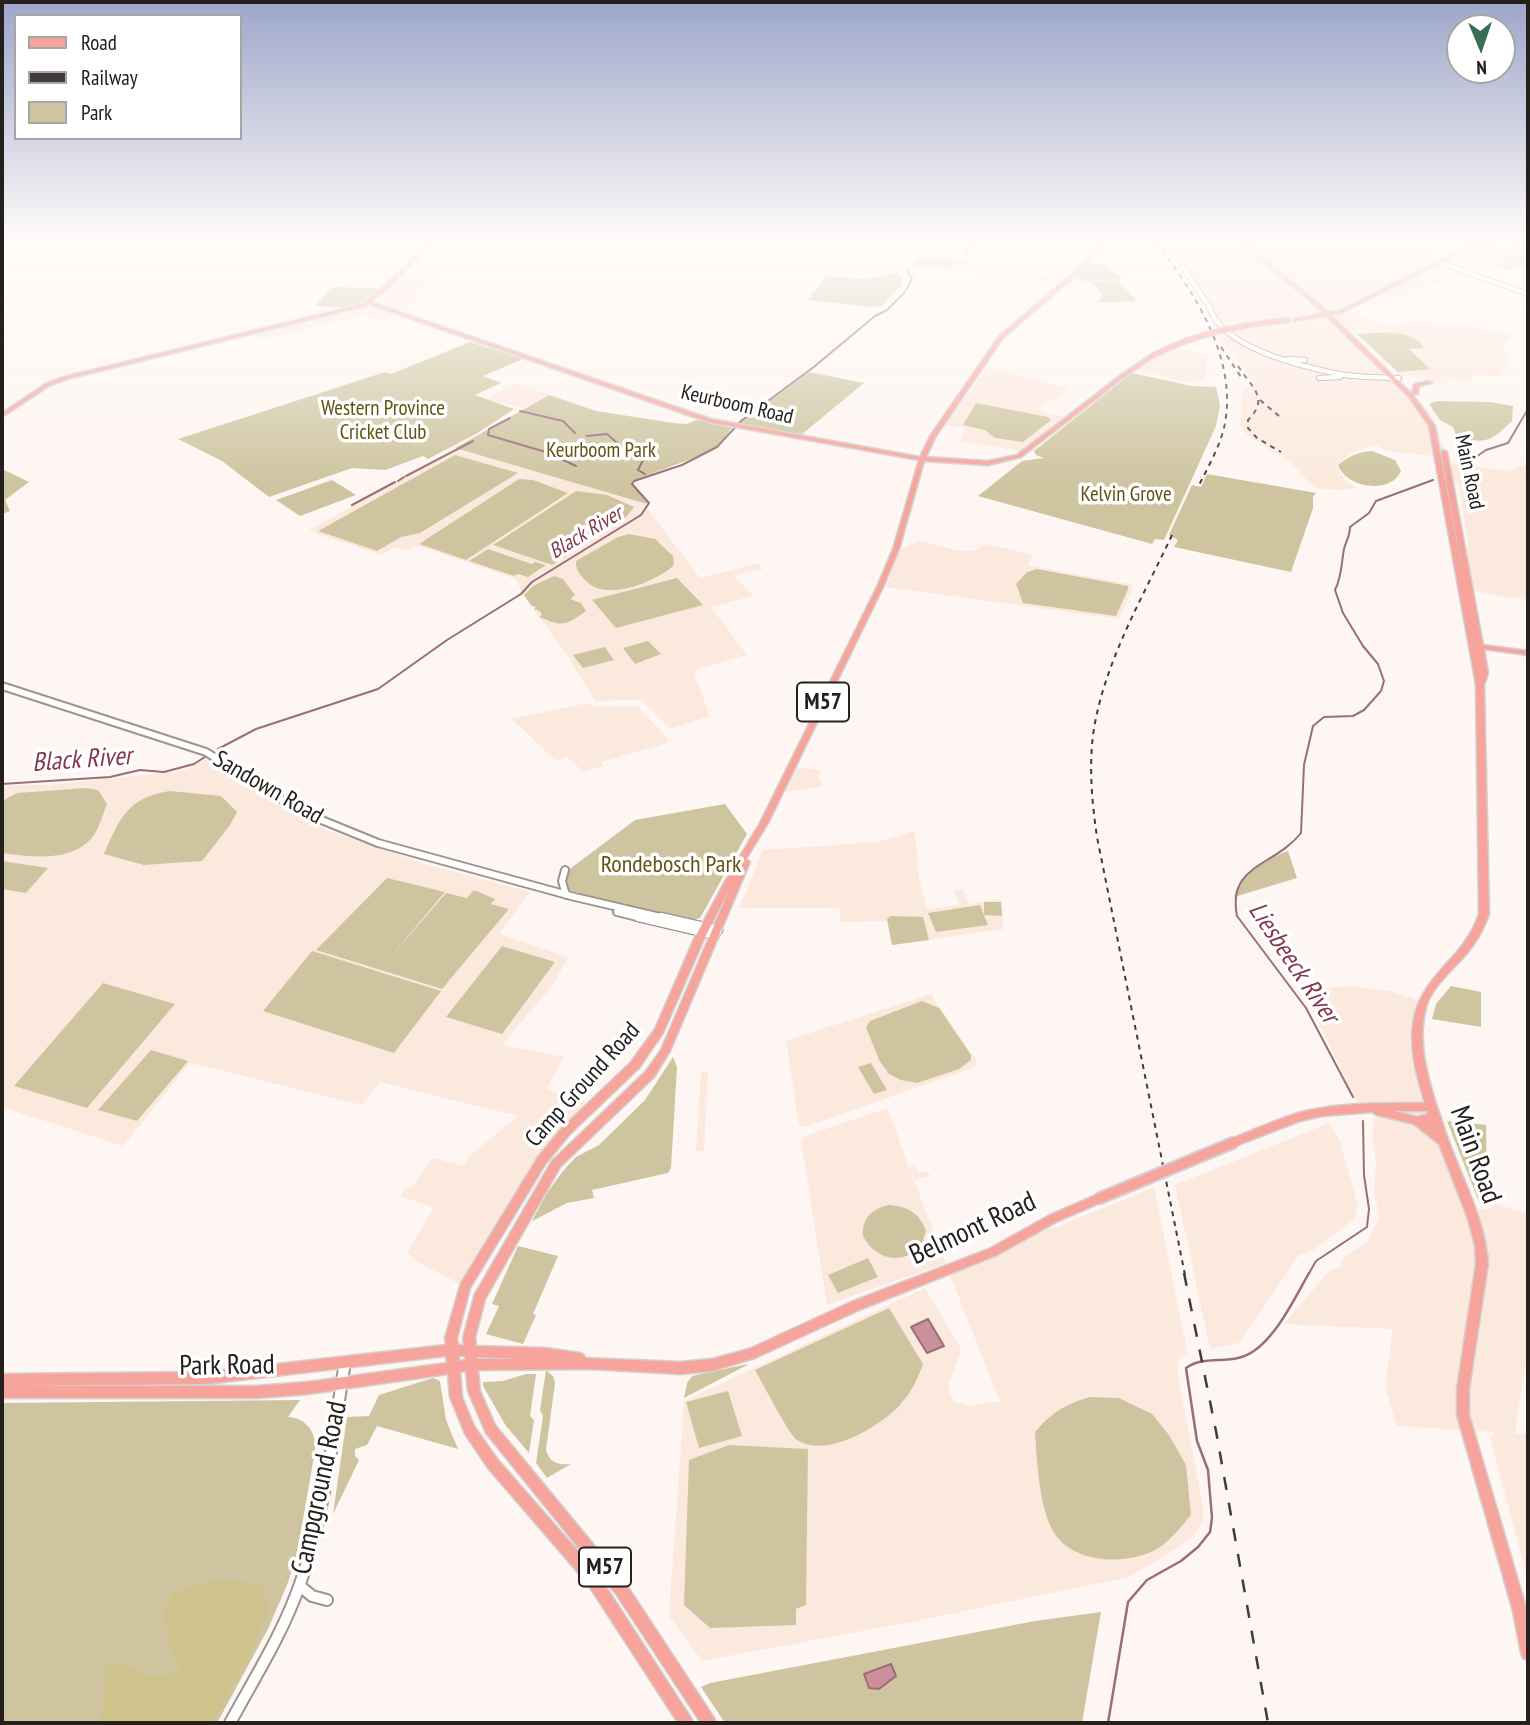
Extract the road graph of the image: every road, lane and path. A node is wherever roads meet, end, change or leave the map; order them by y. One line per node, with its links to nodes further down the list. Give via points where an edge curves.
1 (289, 322): 15 (main road, via 62,379)
2 (427, 322): 16 (main road, Keurboom Road, via 696,417)
3 (1017, 322): 16 (main road, M57, via 1000,337 942,424)
4 (1217, 322): 7 (street)
5 (1264, 322): 16 (main road, bridge, via 1183,339 1124,375 1021,455 993,462)
6 (1337, 322): 11 (main road, Main Road)
7 (1274, 357): 8 (street); 9 (street)
8 (1305, 360)
9 (1327, 372): 10 (street); 11 (street)
10 (1361, 376): 11 (street); 12 (street)
11 (1394, 377): 14 (main road, Main Road); 17 (main road, Main Road, via 1420,407 1435,435)
12 (1319, 378)
13 (1429, 383): 14 (main road, via 1416,385)
14 (1415, 394): 17 (main road, Main Road, via 1432,414 1442,440)
15 (2, 415)
16 (926, 457): 21 (main road, Camp Ground Road / M57, via 880,587)
17 (1475, 646): 18 (main road); 19 (main road, Main Road, via 1484,674)
18 (1528, 653)
19 (1480, 685): 29 (main road, Main Road, via 1484,914 1479,930 1431,988 1420,1012 1418,1058)
20 (2, 686): 23 (street, Sandown Road, via 206,752 302,812 378,843)
21 (751, 847): 24 (main road, Camp Ground Road / M57); 25 (main road, Camp Ground Road / M57)
22 (565, 870): 23 (street)
23 (566, 895): 24 (street, Sandown Road)
24 (704, 930): 25 (street, Sandown Road); 27 (main road, Camp Ground Road / M57, via 652,1042)
25 (716, 933): 26 (main road, Camp Ground Road / M57, via 665,1051)
26 (621, 1104): 27 (main road); 31 (main road, Camp Ground Road / M57)
27 (595, 1106): 31 (main road, via 600,1114); 33 (main road, Camp Ground Road / M57, via 542,1160 476,1266 457,1306)
28 (1372, 1110): 29 (main road, Belmont Road); 30 (main road, Belmont Road); 36 (main road, Belmont Road, bridge, via 1305,1115 1235,1142 1063,1214 993,1252 740,1358 680,1368)
29 (1433, 1112): 30 (main road, Belmont Road); 32 (main road, Main Road)
30 (1417, 1121): 32 (main road)
31 (597, 1126): 34 (main road, Camp Ground Road / M57, via 556,1164 536,1195 479,1298)
32 (1443, 1141): 44 (main road, Main Road, via 1482,1251 1463,1416)
33 (450, 1350): 34 (main road, Belmont Road); 35 (main road, Park Road); 38 (main road, M57)
34 (468, 1350): 36 (main road, Belmont Road, via 546,1353); 37 (main road, M57)
35 (345, 1362): 39 (main road, Park Road, via 206,1378); 40 (street, Campground Road)
36 (591, 1363): 37 (main road, Belmont Road)
37 (470, 1365): 38 (main road, Belmont Road); 47 (main road, M57, via 474,1391 490,1429 607,1569)
38 (452, 1367): 40 (main road, Park Road); 46 (main road, M57, via 459,1408 480,1447 592,1578)
39 (2, 1380)
40 (341, 1383): 41 (main road, Park Road, via 257,1392); 42 (street, Campground Road, via 313,1542)
41 (2, 1392)
42 (300, 1586): 43 (street); 45 (street, Campground Road)
43 (327, 1600)
44 (1528, 1653)
45 (230, 1723)
46 (686, 1723)
47 (709, 1723)

